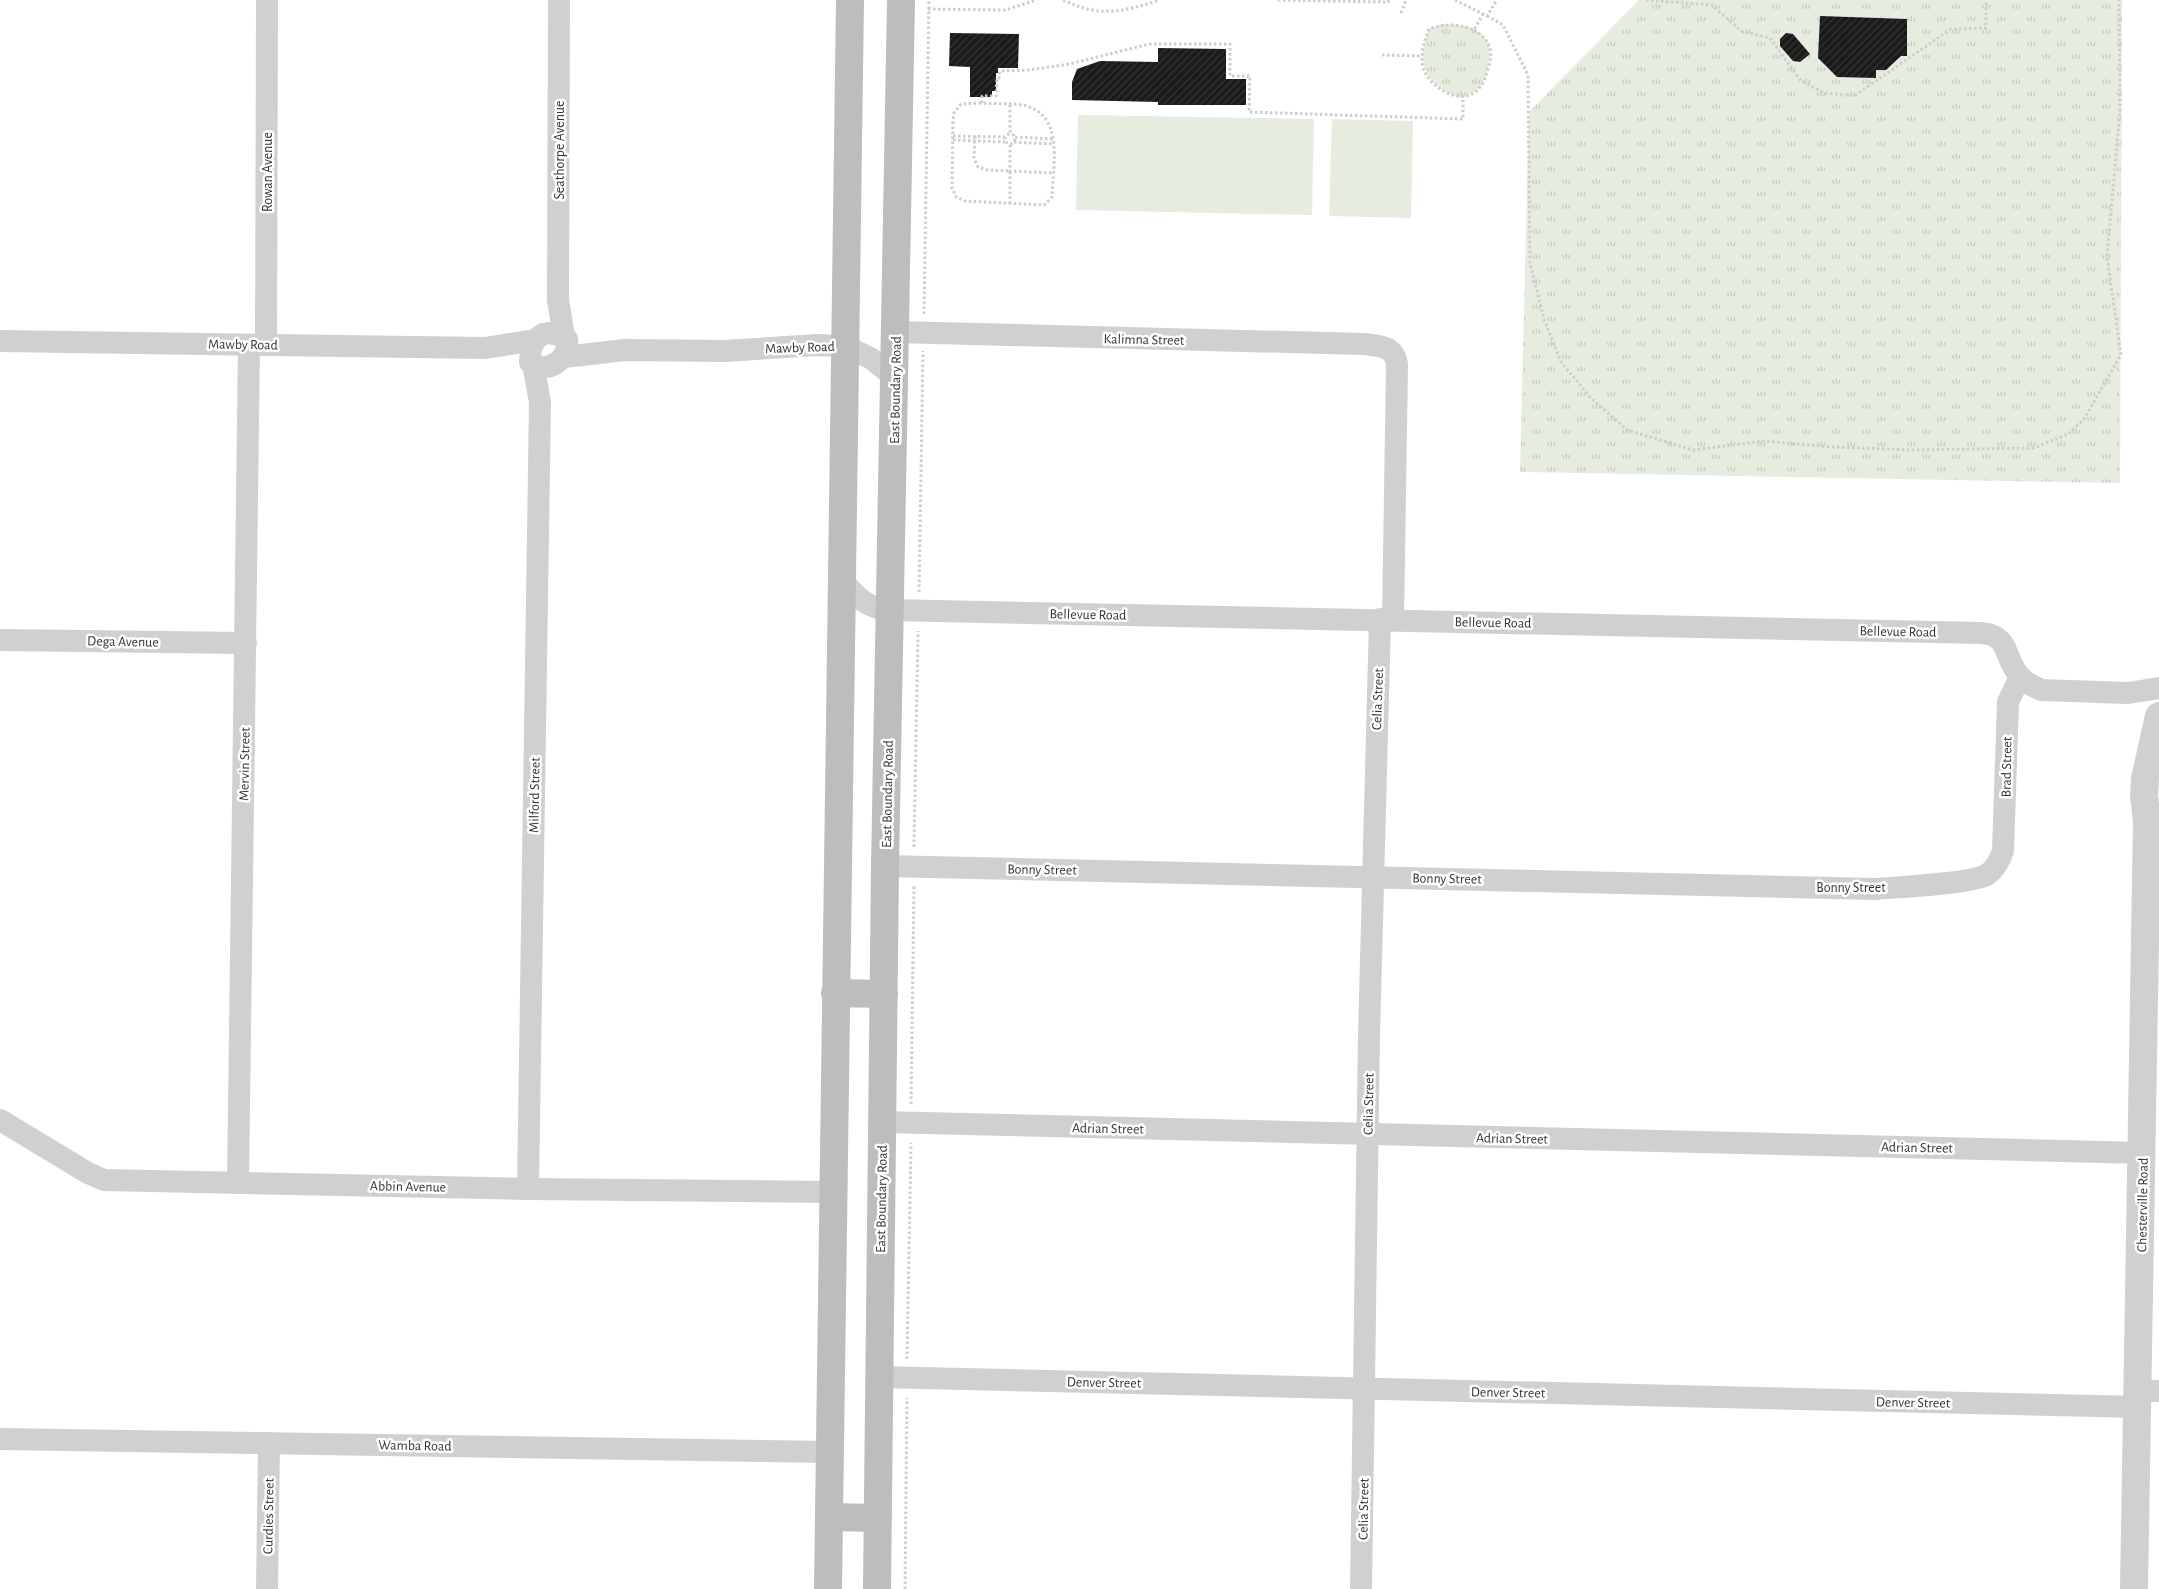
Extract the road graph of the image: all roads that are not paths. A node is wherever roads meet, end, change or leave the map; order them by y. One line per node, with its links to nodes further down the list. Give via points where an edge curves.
1 (267, 0): 7 (street, Rowan Avenue)
2 (559, 0): 8 (street, Seathorpe Avenue, via 558,300)
3 (850, 0): 10 (main road)
4 (901, 0): 5 (main road, East Boundary Road)
5 (896, 332): 9 (street, Kalimna Street, via 1364,344); 11 (main road, East Boundary Road)
6 (0, 341): 7 (street, Mawby Road)
7 (258, 345): 8 (street, Mawby Road); 16 (street, Mervin Street)
8 (549, 350): 10 (street, Mawby Road); 32 (street, Milford Street, via 540,402)
9 (1391, 351): 14 (street, Celia Street, via 1397,360 1398,371)
10 (845, 354): 11 (street, Mawby Road, via 860,351); 12 (main road)
11 (895, 378): 13 (main road, East Boundary Road)
12 (840, 579): 13 (street, Bellevue Road, via 856,596 876,609); 25 (main road)
13 (890, 610): 14 (street, Bellevue Road); 22 (main road, East Boundary Road)
14 (1386, 620): 17 (street, Bellevue Road, via 1982,633 1994,635 2002,642); 23 (street, Celia Street)
15 (0, 640): 16 (street, Dega Avenue)
16 (246, 643): 31 (street, Mervin Street)
17 (2020, 677): 18 (street, Bellevue Road, via 2042,690 2128,693); 21 (street, Brad Street, via 2008,702 2005,835)
18 (2159, 704): 20 (street, Chesterville Road, via 2144,779)
19 (2159, 778): 20 (street, Chesterville Road)
20 (2146, 821): 24 (street, Chesterville Road)
21 (2000, 860): 23 (street, Bonny Street, via 1988,874 1979,878 1876,888)
22 (885, 866): 23 (street, Bonny Street); 26 (main road, East Boundary Road)
23 (1372, 877): 29 (street, Celia Street)
24 (2151, 959): 30 (street, Chesterville Road)
25 (835, 993): 26 (main road); 33 (main road)
26 (884, 994): 28 (main road, East Boundary Road)
27 (0, 1120): 31 (street, Abbin Avenue, via 88,1174 104,1180)
28 (882, 1122): 29 (street, Adrian Street); 34 (main road, East Boundary Road)
29 (1367, 1134): 30 (street, Adrian Street); 35 (street, Celia Street)
30 (2143, 1153): 36 (street, Chesterville Road)
31 (238, 1183): 32 (street, Abbin Avenue)
32 (528, 1188): 33 (street, Abbin Avenue)
33 (832, 1192): 39 (main road)
34 (879, 1377): 35 (street, Denver Street); 41 (main road, East Boundary Road)
35 (1364, 1388): 36 (street, Denver Street); 45 (street, Celia Street)
36 (2145, 1396): 46 (street, Chesterville Road)
37 (0, 1439): 38 (street, Wamba Road)
38 (269, 1443): 39 (street, Wamba Road); 42 (street, Curdies Street)
39 (830, 1452): 40 (main road)
40 (828, 1517): 41 (main road); 43 (main road)
41 (877, 1518): 44 (main road, East Boundary Road)
42 (267, 1589)
43 (828, 1589)
44 (876, 1589)
45 (1362, 1589)
46 (2134, 1589)

